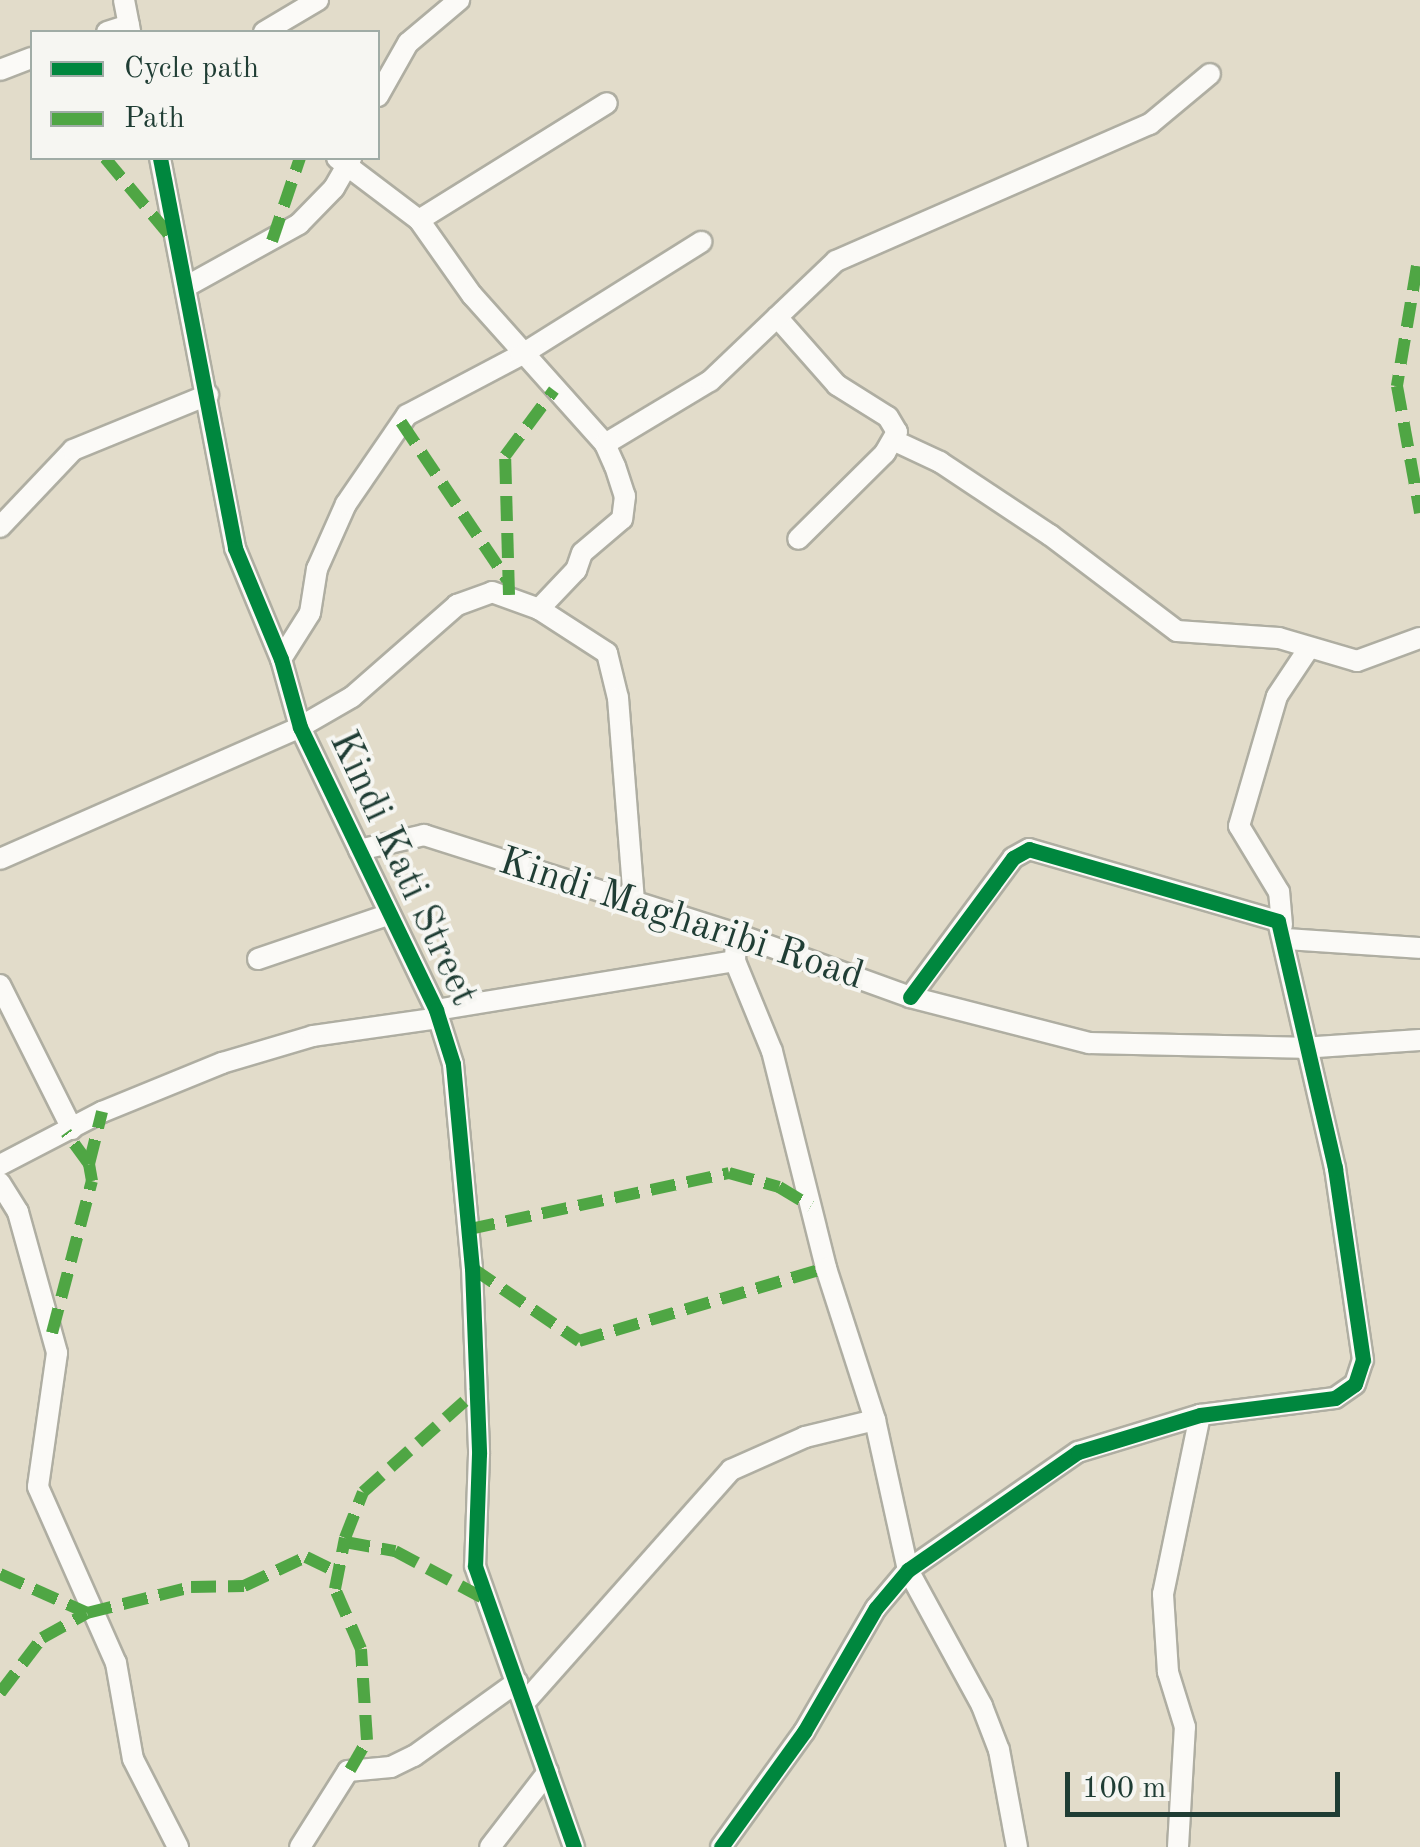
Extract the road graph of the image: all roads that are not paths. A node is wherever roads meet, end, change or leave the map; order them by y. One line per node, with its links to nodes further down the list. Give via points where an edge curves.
1 (318, 0): 5 (street)
2 (459, 0): 9 (street, via 408,44)
3 (130, 13): 4 (street)
4 (110, 30)
5 (267, 30)
6 (30, 59): 7 (street)
7 (0, 70)
8 (1210, 74): 16 (street, via 1150,124 922,228 858,248)
9 (380, 93)
10 (607, 102): 13 (street)
11 (160, 160): 15 (street, Kindi Kati Street)
12 (346, 160): 13 (street); 15 (street, via 298,224)
13 (419, 220): 17 (street)
14 (701, 242): 17 (street)
15 (188, 286): 18 (street, Kindi Kati Street)
16 (777, 318): 19 (street, via 837,385 893,422); 20 (street, via 682,404)
17 (521, 356): 20 (street); 26 (street, via 424,400 389,436 346,504 317,569 310,613)
18 (208, 395): 21 (street, via 74,450); 26 (street, Kindi Kati Street, via 234,548)
19 (895, 441): 22 (street); 25 (street, via 940,462 1050,535 1178,631 1258,635)
20 (605, 444): 23 (street, via 625,496 622,519 582,552 576,570)
21 (0, 527)
22 (798, 539)
23 (539, 609): 27 (street, via 509,595 473,595 423,630 352,697); 30 (street, via 600,646 612,666)
24 (1420, 638): 25 (street, via 1357,660)
25 (1309, 648): 32 (street, via 1276,696 1239,826 1279,892)
26 (281, 659): 27 (street, Kindi Kati Street)
27 (300, 726): 28 (street, Kindi Kati Street); 29 (street)
28 (359, 850): 30 (street, Kindi Magharibi Road, via 424,835); 31 (street, Kindi Kati Street)
29 (0, 859)
30 (634, 902): 33 (street, Kindi Magharibi Road)
31 (390, 914): 35 (street); 39 (street, Kindi Kati Street)
32 (1284, 932): 34 (street); 38 (street, via 1258,912 1029,849 1013,858); 41 (street)
33 (736, 934): 36 (street); 38 (street, Kindi Magharibi Road)
34 (1420, 948)
35 (258, 959)
36 (735, 961): 39 (street); 46 (street, via 772,1052 826,1268)
37 (0, 985): 42 (street)
38 (910, 997): 41 (street, Kindi Magharibi Road, via 1089,1042)
39 (437, 1014): 42 (street, via 313,1036 222,1064); 48 (street, Kindi Kati Street, via 453,1064 466,1162 479,1454 474,1566)
40 (1420, 1040): 41 (street, Kindi Magharibi Road)
41 (1302, 1048): 45 (street, via 1335,1168 1356,1300 1360,1375 1335,1398)
42 (72, 1129): 43 (street)
43 (0, 1165)
44 (0, 1183): 50 (street, via 18,1212 57,1353 38,1487 116,1663 133,1759)
45 (1200, 1415): 47 (street, via 1078,1452); 56 (street, via 1162,1594 1168,1672 1184,1727)
46 (875, 1420): 47 (street); 48 (street, via 805,1437 731,1470)
47 (908, 1570): 54 (street); 55 (street, via 972,1681 999,1750)
48 (521, 1691): 49 (street, Kindi Kati Street); 51 (street, via 391,1767 348,1772)
49 (548, 1772): 52 (street); 53 (street, Kindi Kati Street)
50 (178, 1847)
51 (300, 1847)
52 (490, 1847)
53 (574, 1847)
54 (722, 1847)
55 (1017, 1847)
56 (1178, 1847)

